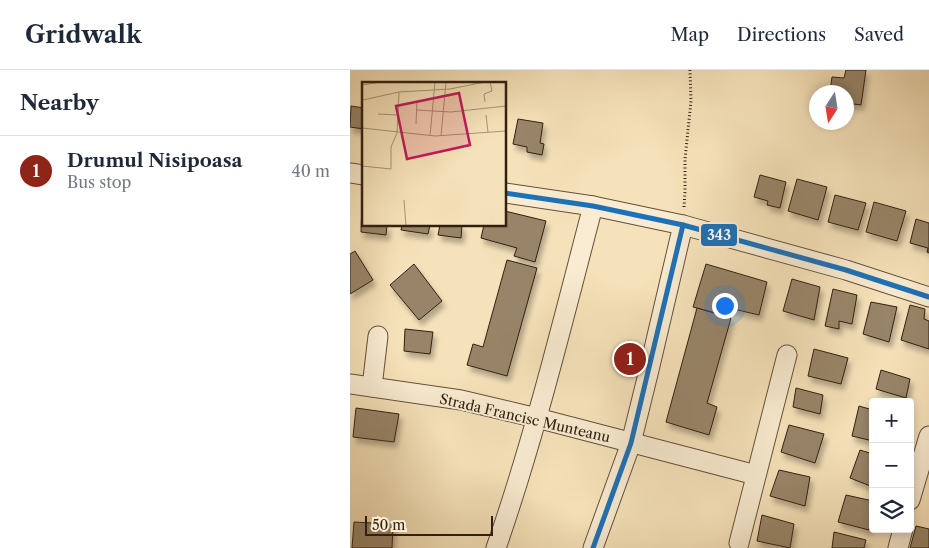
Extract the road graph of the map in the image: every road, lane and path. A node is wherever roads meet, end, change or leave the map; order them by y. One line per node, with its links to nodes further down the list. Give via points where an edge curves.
1 (690, 70): 4 (path)
2 (506, 193): 3 (street)
3 (593, 206): 4 (street); 10 (street)
4 (683, 225): 5 (street, via 846,270); 12 (street)
5 (929, 297)
6 (378, 336): 9 (street)
7 (787, 355): 14 (street)
8 (350, 384): 9 (street, Strada Francisc Munteanu)
9 (372, 387): 10 (street, Strada Francisc Munteanu, via 461,400)
10 (537, 418): 12 (street, Strada Francisc Munteanu); 18 (street)
11 (929, 436): 13 (street)
12 (631, 443): 14 (street, Strada Francisc Munteanu); 19 (street)
13 (924, 468): 15 (street)
14 (756, 475): 17 (street)
15 (914, 491)
16 (902, 533): 20 (street)
17 (738, 543)
18 (496, 548)
19 (593, 548)
20 (898, 548)

